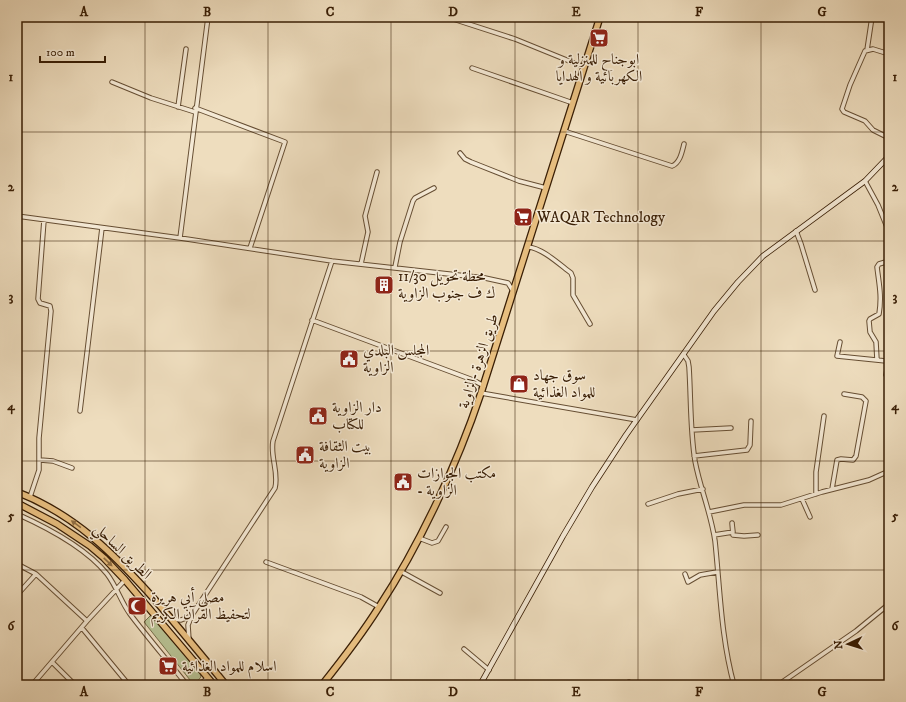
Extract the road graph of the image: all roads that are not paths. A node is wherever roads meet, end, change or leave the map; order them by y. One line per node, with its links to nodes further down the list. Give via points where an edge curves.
1 (208, 17): 13 (street)
2 (447, 17): 8 (street, via 515,39)
3 (600, 17): 8 (main road, طريق الزهرة -الزاوية)
4 (872, 17): 6 (street)
5 (186, 48): 12 (street)
6 (867, 50): 7 (street, via 873,49); 15 (street, via 861,56 842,110 863,120 873,130)
7 (889, 54)
8 (584, 67): 11 (main road, طريق الزهرة -الزاوية)
9 (472, 68): 11 (street)
10 (112, 82): 12 (street)
11 (572, 103): 14 (main road, طريق الزهرة -الزاوية)
12 (178, 107): 13 (street)
13 (195, 110): 28 (street); 30 (street, via 285,142)
14 (564, 131): 16 (street, via 672,166 679,161); 22 (main road, طريق الزهرة -الزاوية)
15 (889, 138)
16 (684, 144)
17 (460, 153): 22 (street, via 471,162)
18 (889, 156): 20 (main road)
19 (377, 172): 33 (street, via 365,216 368,232)
20 (865, 181): 26 (main road); 27 (street)
21 (434, 188): 34 (street, via 413,201)
22 (546, 188): 29 (main road, طريق الزهرة -الزاوية)
23 (17, 216): 24 (street)
24 (44, 220): 25 (street); 53 (street, via 38,296 40,303 50,306 52,311 39,438)
25 (102, 228): 28 (street); 46 (street)
26 (796, 231): 35 (street); 40 (main road, via 763,256 741,279 714,311)
27 (889, 232)
28 (180, 238): 30 (street)
29 (528, 247): 36 (main road, طريق الزهرة -الزاوية); 38 (street, via 543,251 571,273 573,295)
30 (250, 248): 31 (street)
31 (332, 261): 33 (street); 37 (street)
32 (889, 261): 41 (street, via 877,266 881,293 879,314 869,321 870,332 876,342)
33 (361, 264): 34 (street)
34 (395, 267): 36 (street, via 497,280 508,283)
35 (815, 290)
36 (513, 292): 43 (main road, طريق الزهرة -الزاوية)
37 (312, 320): 43 (street); 83 (street, via 273,440 275,488)
38 (590, 324)
39 (840, 342): 41 (street, via 837,356)
40 (684, 355): 48 (main road); 51 (street, via 689,367)
41 (877, 360): 42 (street, via 887,362 886,375)
42 (889, 378)
43 (484, 386): 44 (main road, طريق الزهرة -الزاوية)
44 (481, 393): 48 (street); 70 (main road, طريق الزهرة -الزاوية, via 454,464)
45 (844, 394): 57 (street, via 862,397 866,401 856,456 853,460 837,460)
46 (80, 411)
47 (824, 416): 59 (street, via 816,472)
48 (637, 420): 90 (main road, via 577,511)
49 (751, 421): 52 (street, via 750,445 747,450)
50 (731, 428): 51 (street)
51 (692, 430): 52 (street)
52 (694, 456): 56 (street)
53 (40, 460): 54 (street, via 54,461); 60 (street, via 38,476)
54 (72, 468)
55 (889, 472): 57 (street)
56 (703, 489): 63 (street); 64 (street)
57 (832, 489): 59 (street)
58 (17, 492): 60 (main road, الطريق الساحلي)
59 (816, 494): 61 (street)
60 (30, 497): 84 (main road, الطريق الساحلي, one-way to 60, via 113,555 91,535)
61 (802, 499): 64 (street, via 781,505 744,505); 66 (street)
62 (17, 503): 77 (main road, الطريق الساحلي, one-way to 77, via 75,535 104,558)
63 (648, 504)
64 (709, 512): 68 (street)
65 (17, 514): 78 (street, via 76,546 106,572)
66 (810, 517)
67 (446, 527): 70 (street, via 438,541 432,543)
68 (714, 535): 69 (street, via 733,532 732,523 733,535); 74 (street)
69 (758, 535)
70 (419, 538): 73 (main road, طريق الزهرة -الزاوية)
71 (266, 562): 82 (street, via 361,597)
72 (17, 564): 75 (street)
73 (400, 571): 79 (street); 82 (main road, طريق الزهرة -الزاوية)
74 (717, 572): 76 (street, via 700,575 688,582); 105 (street, via 726,647)
75 (36, 574): 80 (street); 85 (street)
76 (685, 574)
77 (125, 580): 78 (street); 92 (main road, الطريق الساحلي)
78 (117, 589): 85 (street); 98 (street, via 130,614)
79 (440, 593)
80 (17, 595)
81 (889, 604): 106 (street, via 856,632)
82 (379, 607): 102 (main road, طريق الزهرة -الزاوية)
83 (192, 615): 84 (street, via 181,620); 87 (street, via 188,626)
84 (171, 619): 87 (main road, الطريق الساحلي)
85 (87, 621): 86 (street)
86 (82, 628): 89 (street); 97 (street)
87 (190, 640): 101 (main road, الطريق الساحلي)
88 (464, 649): 90 (street)
89 (52, 662): 95 (street); 96 (street)
90 (489, 670): 103 (main road)
91 (17, 678): 94 (street)
92 (208, 678): 99 (street); 100 (main road, الطريق الساحلي)
93 (629, 682): 104 (street)
94 (24, 685)
95 (32, 685)
96 (75, 685)
97 (129, 685)
98 (187, 685)
99 (199, 685)
100 (214, 685)
101 (226, 685)
102 (322, 685)
103 (480, 685)
104 (623, 685)
105 (734, 685)
106 (778, 685)

